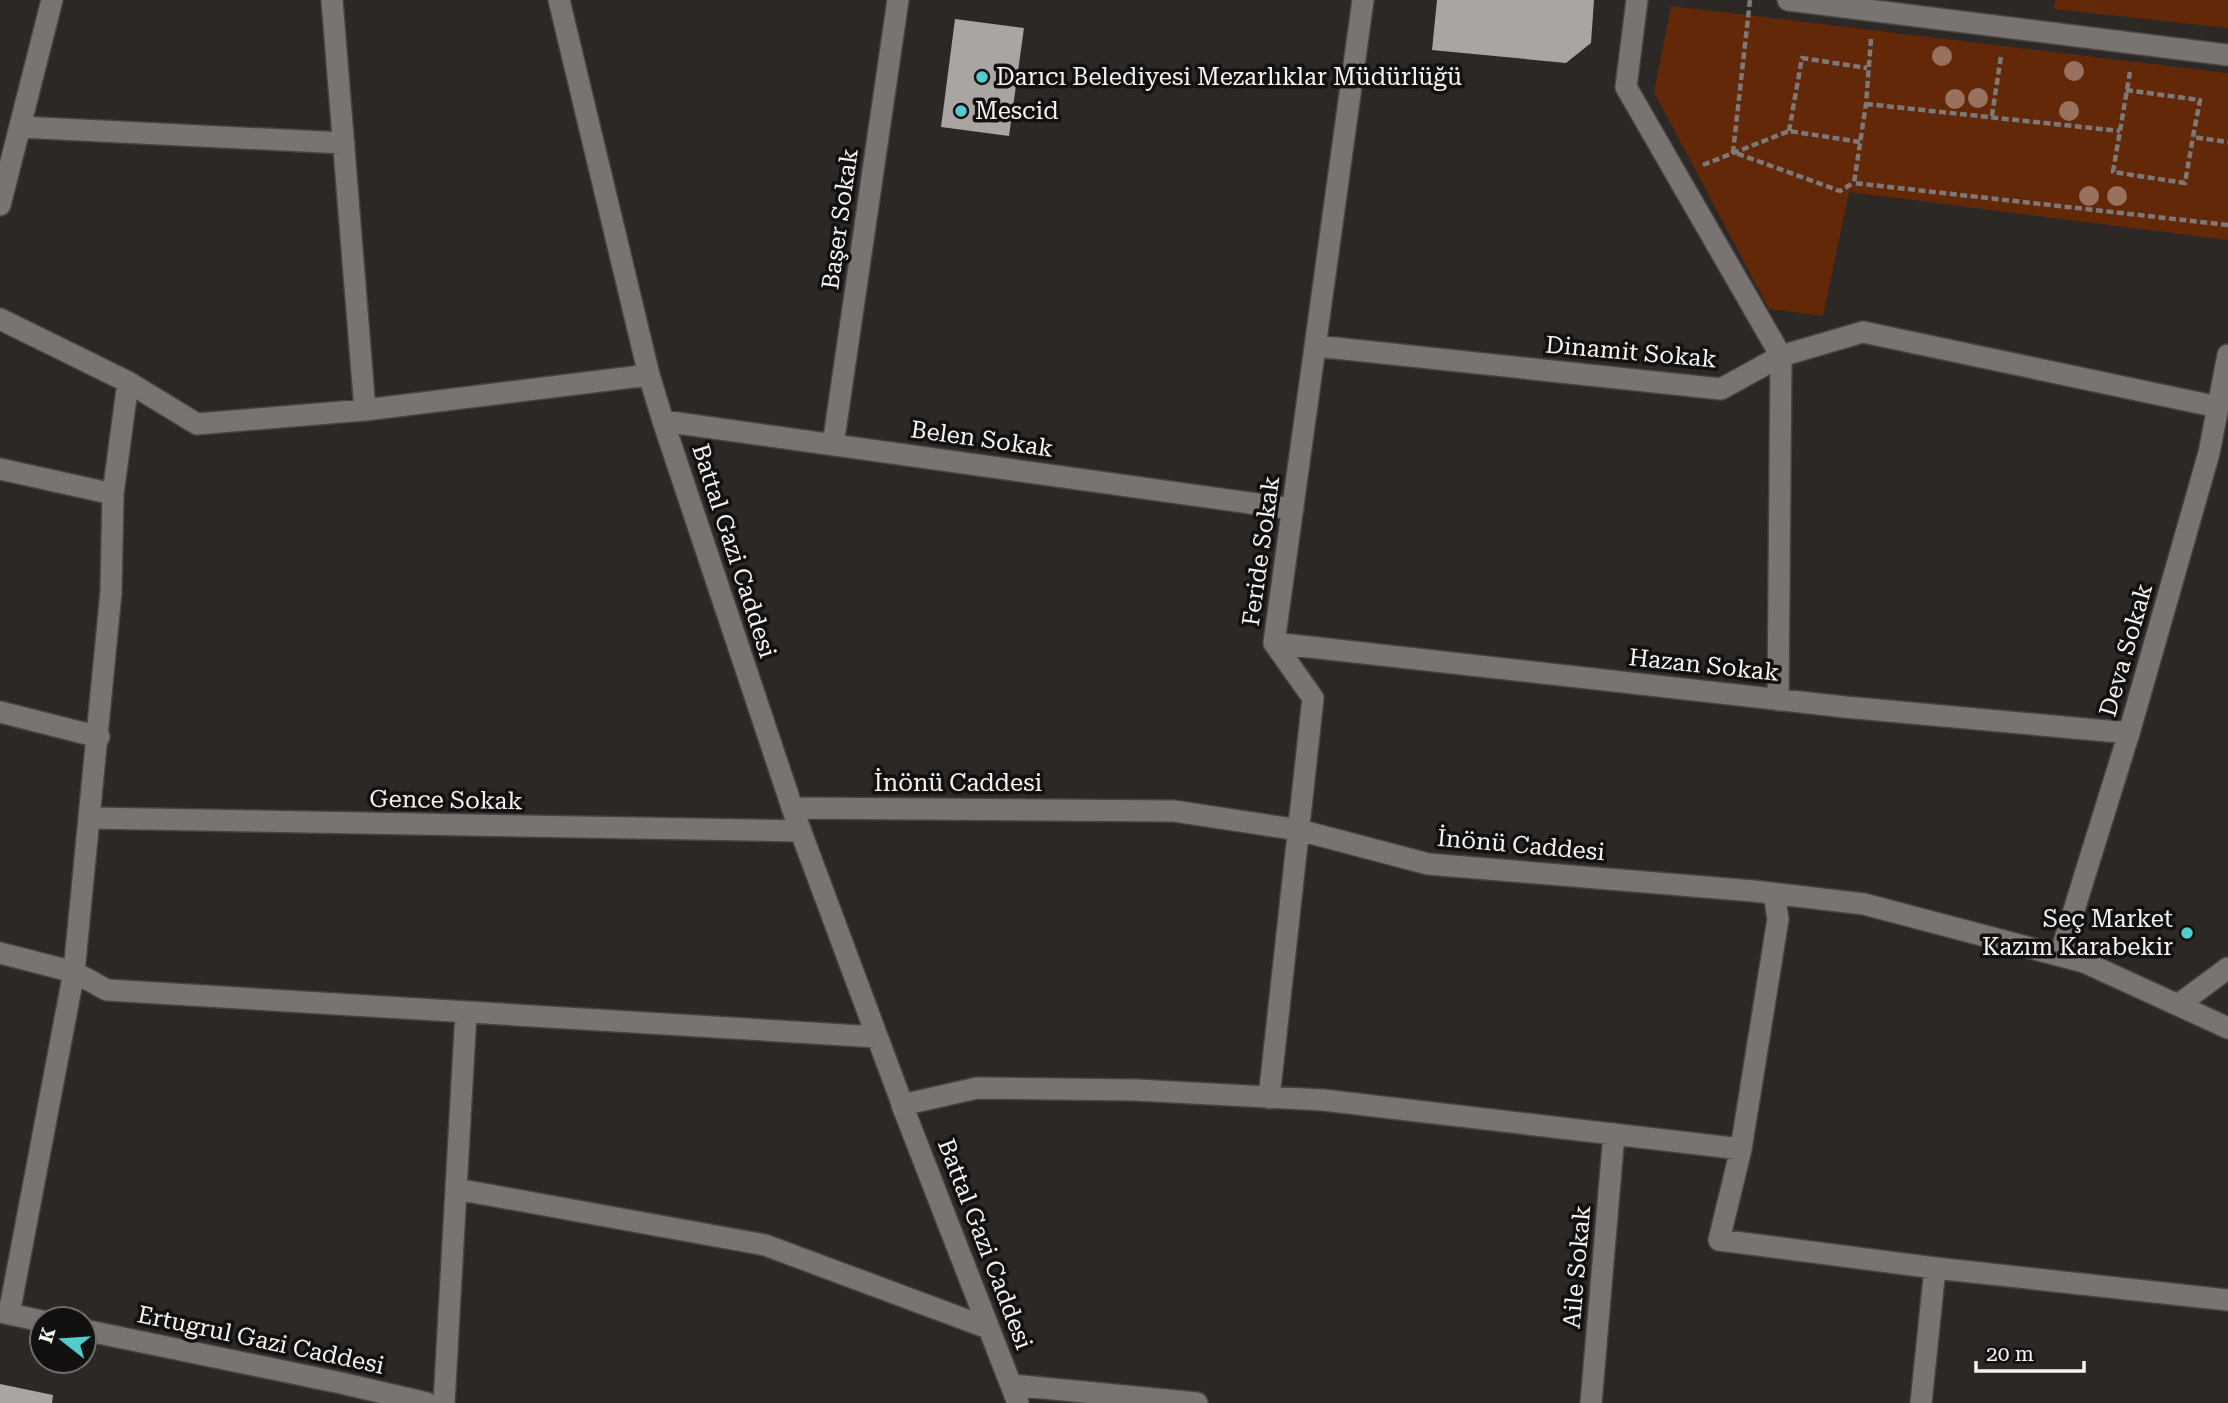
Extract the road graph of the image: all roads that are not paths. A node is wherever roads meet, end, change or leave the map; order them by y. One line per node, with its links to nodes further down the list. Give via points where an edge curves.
1 (52, 0): 9 (street)
2 (332, 0): 10 (street)
3 (559, 0): 16 (street, Battal Gazi Caddesi)
4 (898, 0): 21 (street, Başer Sokak)
5 (1363, 0): 13 (street, Feride Sokak)
6 (1637, 0): 15 (street, via 1626,87)
7 (1788, 0): 8 (street)
8 (2228, 55)
9 (20, 127): 10 (street); 11 (street)
10 (344, 143): 19 (street)
11 (0, 205)
12 (0, 319): 17 (street)
13 (1316, 346): 15 (street, Dinamit Sokak, via 1721,390); 25 (street, Feride Sokak)
14 (2228, 355): 18 (street, Deva Sokak)
15 (1781, 356): 18 (street, Dinamit Sokak, via 1863,332); 27 (street)
16 (649, 375): 19 (street); 20 (street, Battal Gazi Caddesi)
17 (128, 382): 19 (street, via 197,424); 24 (street)
18 (2218, 407): 22 (street, Deva Sokak)
19 (365, 410)
20 (663, 421): 21 (street, Belen Sokak); 31 (street, Battal Gazi Caddesi)
21 (833, 445): 25 (street, Belen Sokak)
22 (2218, 455): 29 (street, Deva Sokak)
23 (0, 469): 24 (street)
24 (113, 495): 30 (street, via 111,592)
25 (1293, 509): 26 (street, Feride Sokak)
26 (1274, 643): 27 (street, Hazan Sokak); 33 (street, Feride Sokak, via 1313,698)
27 (1778, 700): 29 (street, Hazan Sokak)
28 (0, 712): 30 (street)
29 (2129, 733): 37 (street, Deva Sokak)
30 (99, 737): 32 (street)
31 (792, 808): 33 (street, İnönü Caddesi, via 1174,811); 34 (street, Battal Gazi Caddesi)
32 (90, 818): 34 (street, Gence Sokak); 39 (street)
33 (1298, 830): 35 (street, İnönü Caddesi, via 1428,864); 44 (street, Feride Sokak)
34 (801, 831): 43 (street, Battal Gazi Caddesi)
35 (1774, 894): 37 (street, İnönü Caddesi, via 1864,904); 47 (street, via 1778,919)
36 (0, 953): 39 (street)
37 (2060, 955): 40 (street, İnönü Caddesi)
38 (2228, 968): 40 (street)
39 (74, 972): 41 (street, via 107,990); 51 (street)
40 (2179, 1005): 42 (street, İnönü Caddesi)
41 (466, 1012): 43 (street); 48 (street)
42 (2228, 1027)
43 (877, 1037): 45 (street, Battal Gazi Caddesi)
44 (1269, 1098): 45 (street, via 977,1088); 46 (street, via 1323,1100)
45 (903, 1105): 53 (street, Battal Gazi Caddesi)
46 (1614, 1135): 47 (street); 59 (street, Aile Sokak)
47 (1741, 1149): 49 (street, via 1719,1240)
48 (456, 1189): 53 (street, via 765,1245); 57 (street)
49 (1935, 1268): 50 (street); 60 (street)
50 (2228, 1300)
51 (5, 1313): 52 (street)
52 (28, 1318)
53 (988, 1328): 55 (street, Battal Gazi Caddesi)
54 (98, 1333): 56 (street, Ertugrul Gazi Caddesi)
55 (1015, 1394): 58 (street)
56 (427, 1403)
57 (444, 1403)
58 (1197, 1403)
59 (1591, 1403)
60 (1921, 1403)

